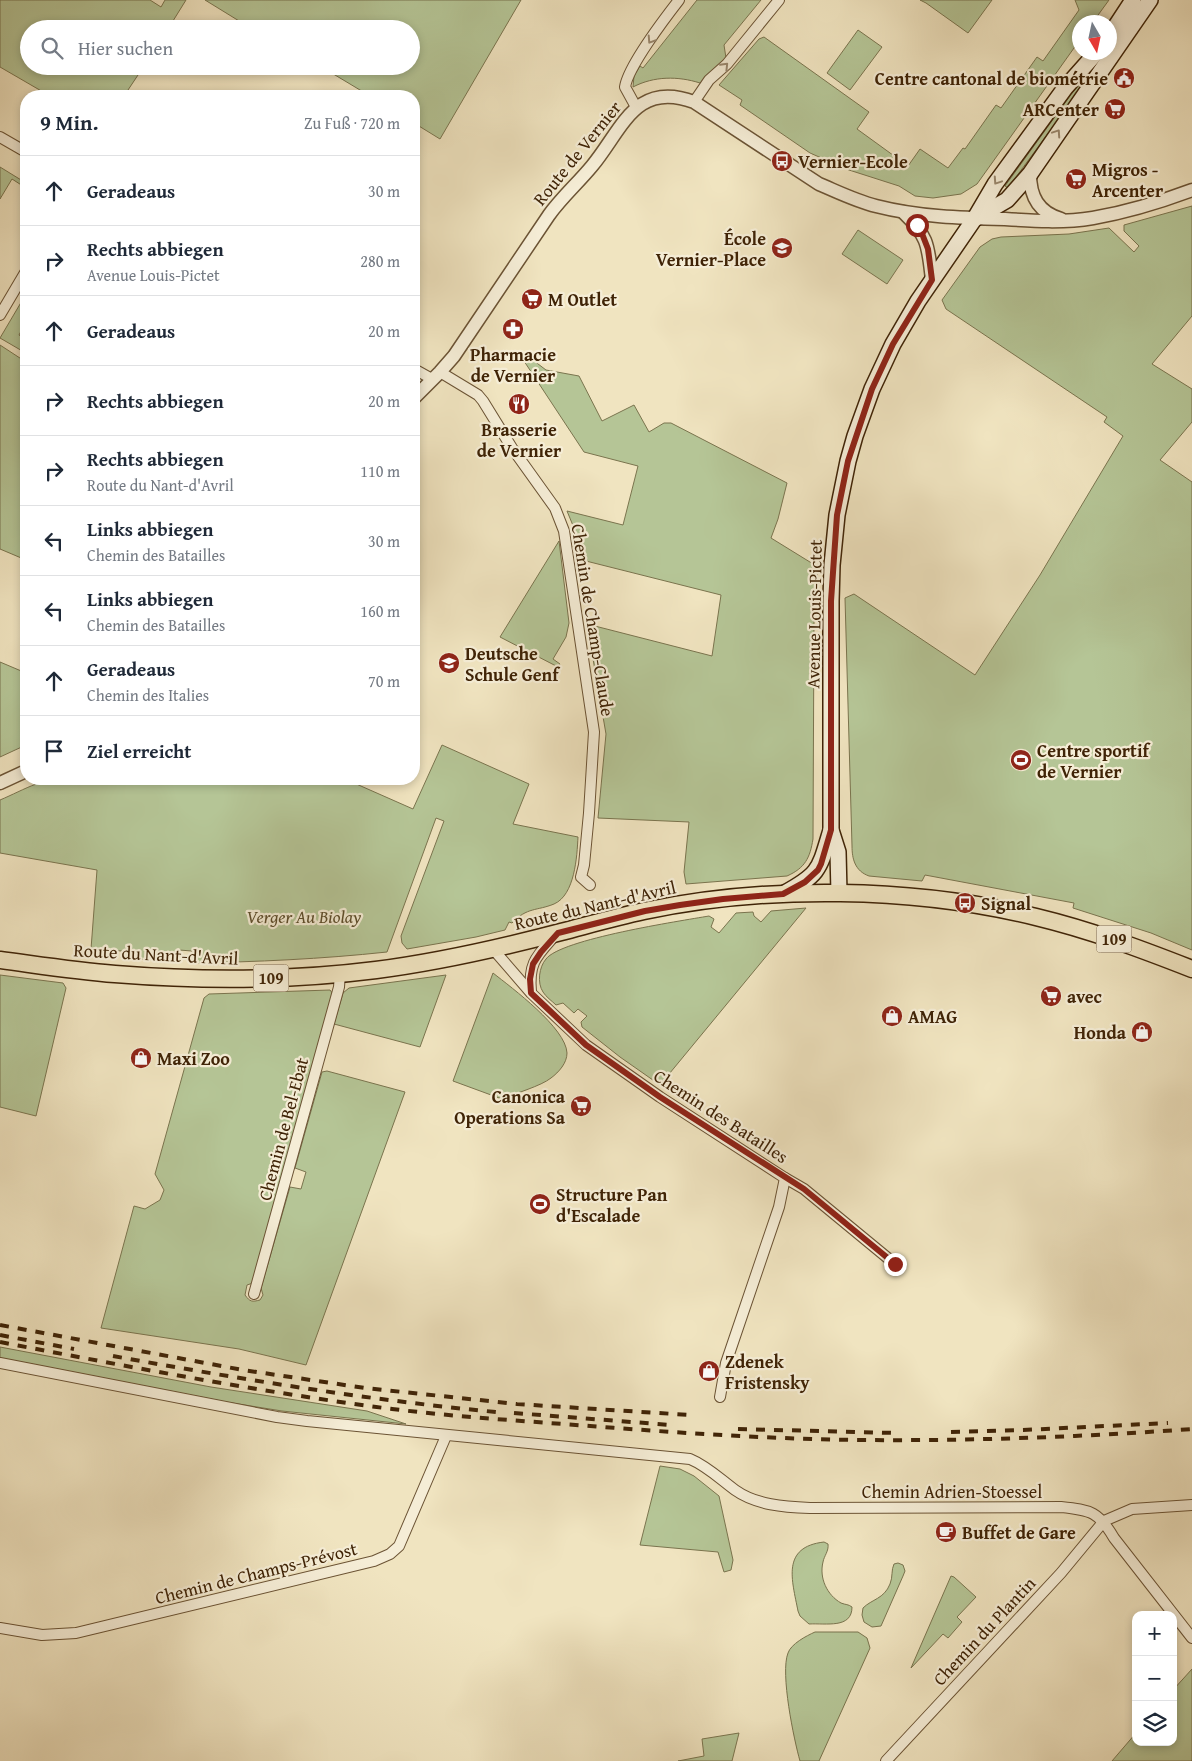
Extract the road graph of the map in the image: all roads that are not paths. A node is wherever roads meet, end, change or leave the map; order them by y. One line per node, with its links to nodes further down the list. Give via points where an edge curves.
1 (679, 0): 8 (street, one-way to 8, via 629,73 625,87)
2 (780, 0): 7 (street, one-way to 2, via 709,80 727,64)
3 (1133, 0): 5 (main road)
4 (1150, 0): 11 (main road, one-way to 4)
5 (1117, 24)
6 (1090, 60): 14 (main road, Avenue Louis-Pictet, one-way to 14, via 1065,88 995,184)
7 (694, 102): 8 (street, Route de Vernier, via 662,97); 13 (street, Route de Vernier, via 819,184 875,206)
8 (636, 107): 20 (street, Route de Vernier, via 592,166 549,215 454,356)
9 (0, 137): 10 (street)
10 (20, 149)
11 (1030, 174): 14 (main road, via 1008,200); 15 (street, via 1033,198 1051,216)
12 (1192, 190): 15 (street, Route de Vernier, via 1128,210)
13 (904, 212): 14 (street, Route de Vernier); 16 (street, via 917,225 925,240)
14 (975, 218): 15 (street, Route de Vernier); 16 (main road, Avenue Louis-Pictet)
15 (1066, 220)
16 (932, 280): 24 (main road, Avenue Louis-Pictet, via 893,344 872,389 841,492 834,532 831,601)
17 (20, 281): 18 (street)
18 (0, 315)
19 (420, 371): 20 (street)
20 (436, 376): 21 (street, Route de Vernier); 25 (street, Chemin de Champ-Claude, via 478,395 483,401 555,508 564,532 594,732 581,877)
21 (420, 392)
22 (20, 774): 23 (street)
23 (0, 783)
24 (831, 830): 26 (main road, Avenue Louis-Pictet, via 838,852); 27 (main road, via 818,870 805,882)
25 (590, 885)
26 (839, 893): 27 (main road, Route du Nant-d'Avril / 109); 31 (main road, Route du Nant-d'Avril / 109, via 924,898 1027,915 1103,935)
27 (783, 894): 28 (main road, Route du Nant-d'Avril / 109, via 645,911)
28 (558, 933): 29 (main road, Route du Nant-d'Avril / 109); 33 (street, via 533,964)
29 (493, 949): 32 (main road, Route du Nant-d'Avril / 109, via 408,965); 33 (street, Chemin des Batailles)
30 (0, 960): 32 (main road, Route du Nant-d'Avril / 109, via 112,974 181,978 243,979)
31 (1192, 969)
32 (340, 973): 36 (street, Chemin de Bel-Ebat, via 339,987)
33 (531, 993): 34 (street, Chemin des Batailles, via 586,1045)
34 (785, 1178): 35 (street, via 804,1189); 38 (street, Chemin des Batailles, via 779,1206 726,1363)
35 (895, 1264)
36 (254, 1294)
37 (0, 1363): 39 (street, via 277,1417)
38 (720, 1397)
39 (446, 1436): 41 (street, Chemin Adrien-Stoessel, via 682,1458 697,1462 744,1496 781,1506 1061,1507 1085,1510); 42 (street, Chemin de Champs-Prévost, via 399,1546 374,1561 76,1633 42,1635)
40 (1192, 1505): 41 (street, via 1132,1509)
41 (1104, 1521): 43 (street); 44 (street, Chemin du Plantin, via 1061,1573)
42 (0, 1628)
43 (1192, 1638)
44 (886, 1761)

